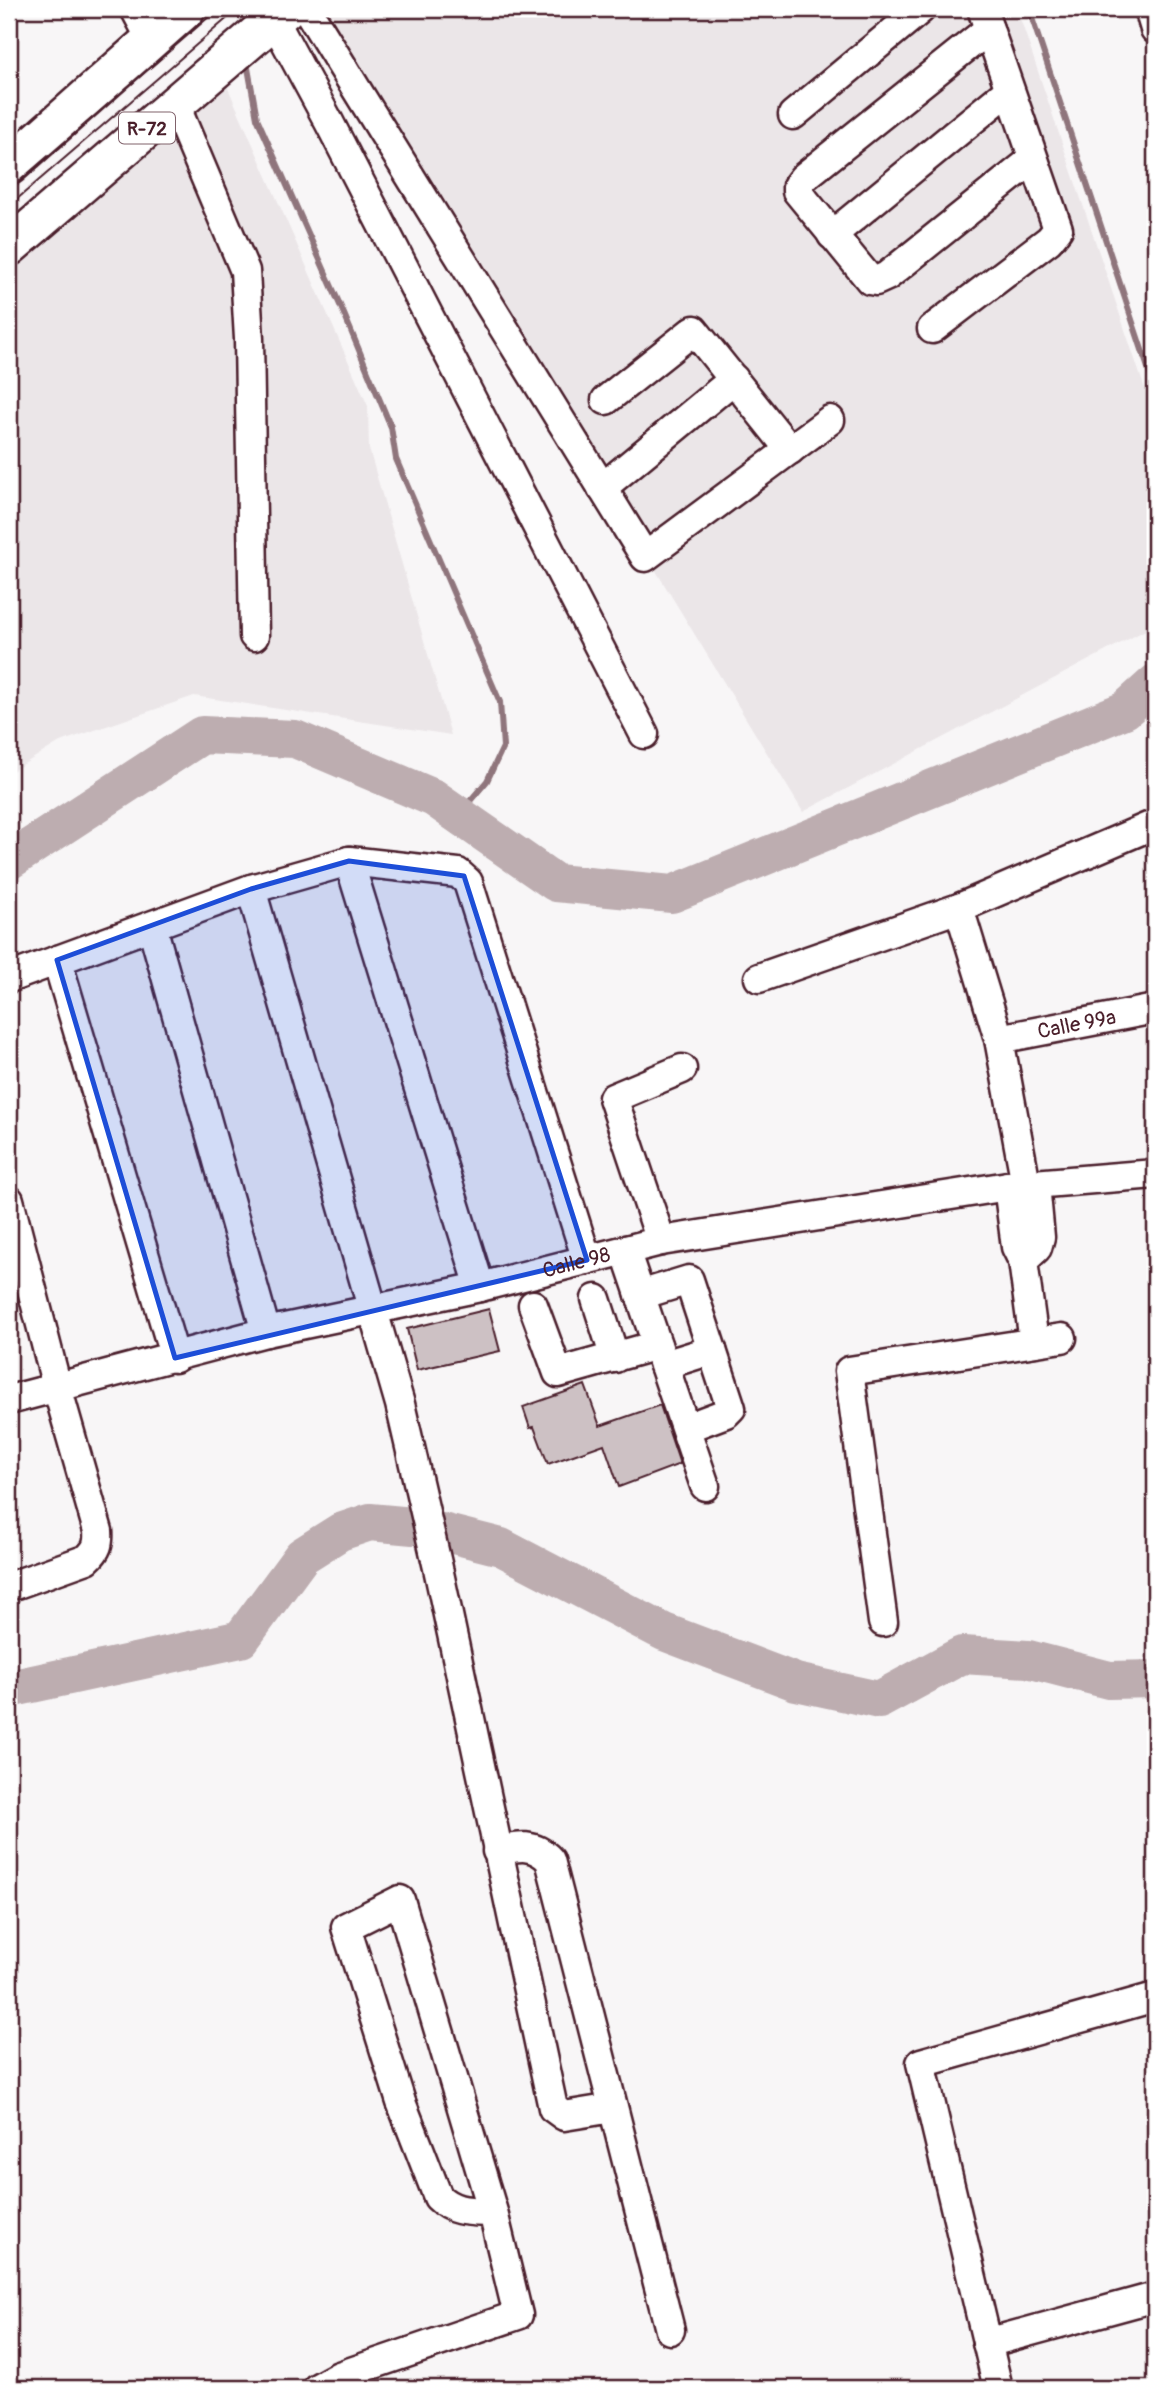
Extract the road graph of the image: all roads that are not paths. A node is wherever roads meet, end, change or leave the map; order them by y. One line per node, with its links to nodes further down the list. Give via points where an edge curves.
1 (186, 9): 6 (main road)
2 (921, 9): 10 (street)
3 (1149, 9): 7 (street)
4 (289, 12): 9 (main road, R-72); 20 (street); 22 (street, via 330,122)
5 (986, 19): 8 (street); 13 (street, via 800,181 797,191)
6 (143, 24): 12 (main road)
7 (1155, 29)
8 (1009, 90): 11 (street); 13 (street)
9 (175, 105): 14 (main road, R-72); 21 (street, via 245,271)
10 (793, 115)
11 (1033, 159): 13 (street, via 883,279 870,280); 15 (street, via 1056,222 1055,235)
12 (9, 166)
13 (832, 235)
14 (9, 247)
15 (932, 329)
16 (734, 379): 17 (street, via 694,330); 19 (street); 20 (street)
17 (607, 400)
18 (830, 420): 19 (street)
19 (790, 450): 20 (street, via 645,556)
20 (602, 488)
21 (254, 636)
22 (644, 734)
23 (1155, 824): 26 (street)
24 (349, 861): 25 (street); 39 (street, via 458,873 468,882); 40 (street)
25 (251, 888): 27 (street); 44 (street)
26 (959, 908): 30 (street); 32 (street)
27 (152, 926): 28 (street); 45 (street)
28 (57, 960): 29 (street); 50 (street)
29 (9, 978)
30 (759, 978)
31 (1155, 1009): 32 (street, Calle 99a)
32 (999, 1039): 35 (street)
33 (682, 1069): 37 (street, via 613,1098)
34 (1155, 1174): 35 (street, Calle 98)
35 (1023, 1185): 37 (street, Calle 98); 47 (street, via 1040,1237 1037,1248 1023,1261)
36 (9, 1200): 52 (street)
37 (661, 1241): 38 (street, Calle 98)
38 (625, 1250): 39 (street, Calle 98); 41 (street)
39 (587, 1260): 40 (street, Calle 98)
40 (480, 1287): 44 (street, Calle 98)
41 (640, 1295): 48 (street, via 689,1280); 49 (street)
42 (596, 1298): 51 (street)
43 (533, 1306): 51 (street, via 558,1373)
44 (374, 1310): 45 (street, Calle 98); 58 (street, via 438,1568)
45 (266, 1332): 50 (street, Calle 98)
46 (1062, 1338): 47 (street)
47 (1034, 1342): 57 (street, via 849,1371)
48 (712, 1350): 49 (street); 54 (street, via 731,1410)
49 (661, 1355): 51 (street); 54 (street)
50 (175, 1358): 52 (street, Calle 98)
51 (615, 1358)
52 (57, 1387): 53 (street, Calle 98); 56 (street, via 99,1543 88,1559)
53 (9, 1400)
54 (686, 1428): 55 (street)
55 (705, 1486)
56 (17, 1584)
57 (883, 1622)
58 (497, 1851): 60 (street, via 530,1846 550,1860); 60 (street, via 553,2108 564,2116)
59 (1155, 1997): 64 (street, via 921,2063)
60 (613, 2108): 63 (street)
61 (493, 2211): 61 (street, via 430,2002 400,1900 346,1927 401,2102 438,2197 460,2211); 65 (street, via 518,2315 339,2375)
62 (1155, 2297): 64 (street)
63 (670, 2330)
64 (987, 2343): 66 (street)
65 (317, 2388)
66 (998, 2388)

